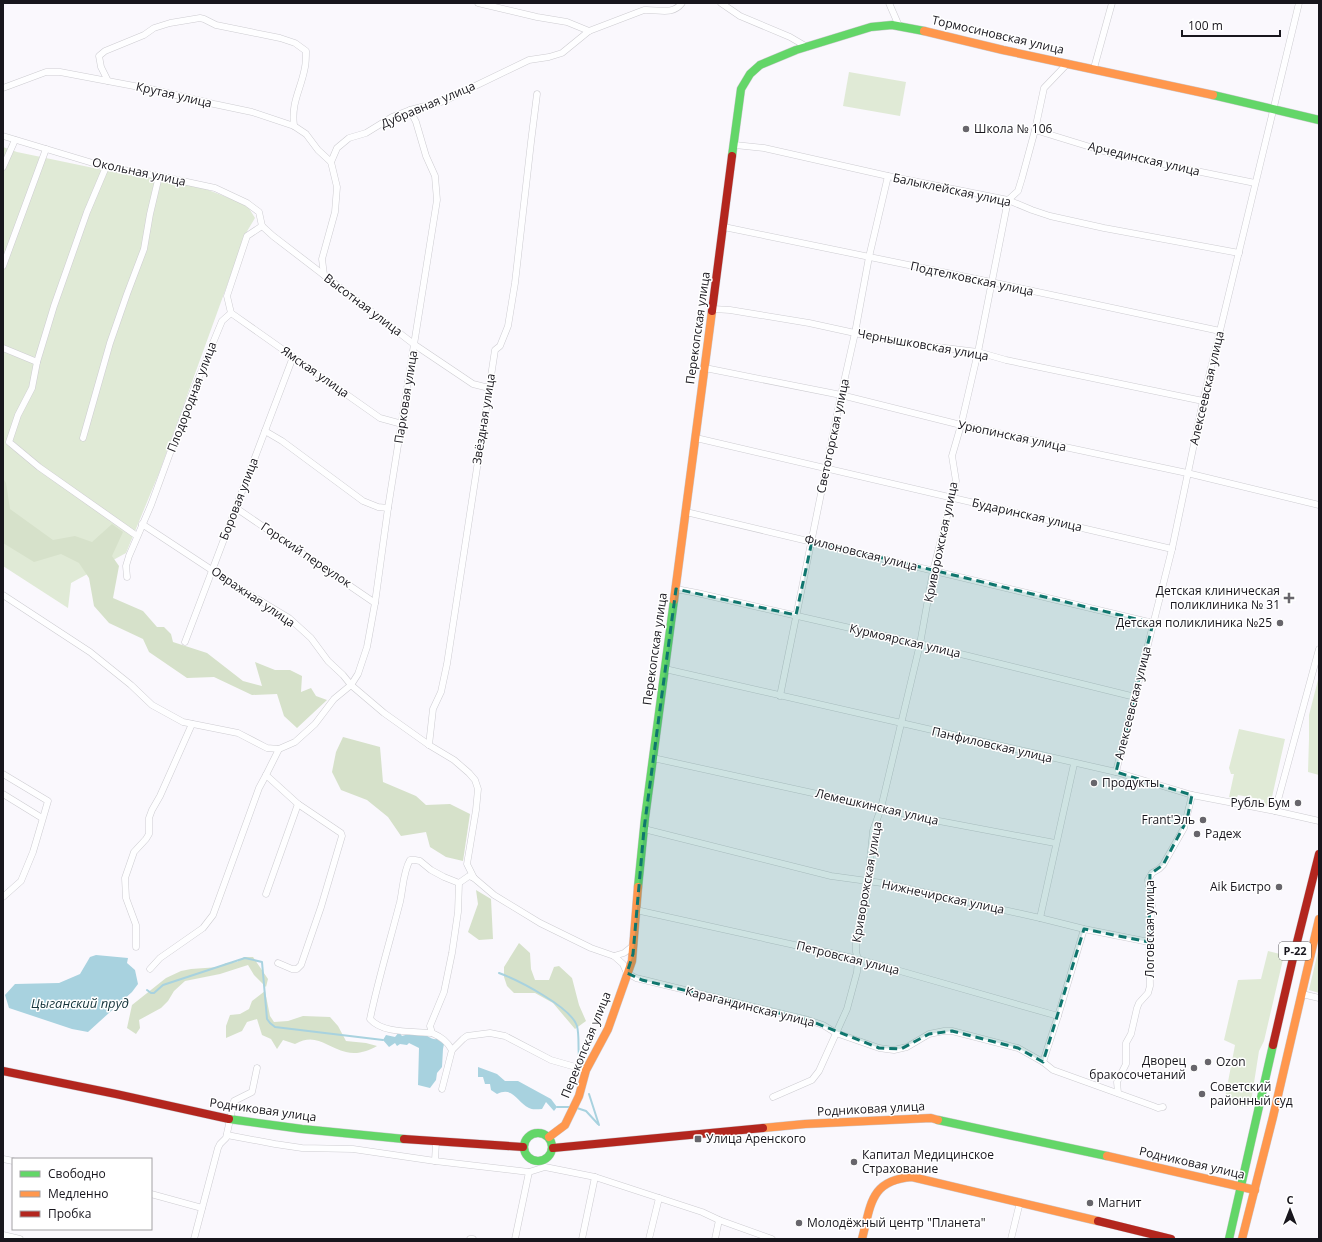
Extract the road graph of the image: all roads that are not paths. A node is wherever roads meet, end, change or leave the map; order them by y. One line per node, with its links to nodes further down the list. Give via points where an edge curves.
1 (478, 3): 8 (street, via 567,22)
2 (682, 3): 8 (street, Дубравная улица, via 669,12 644,10)
3 (721, 3): 9 (street, via 740,16)
4 (889, 3): 7 (street)
5 (1112, 3): 11 (street)
6 (1299, 3): 15 (street, Алексеевская улица)
7 (900, 26): 9 (main road, Тормосиновская улица, via 869,27); 10 (main road, Тормосиновская улица)
8 (589, 31): 16 (street, Дубравная улица, via 562,53 528,60 444,101)
9 (807, 47): 22 (main road, Тормосиновская улица, via 764,63 747,77 741,89)
10 (1068, 63): 11 (main road, Тормосиновская улица); 19 (street, Криворожская улица, via 1044,88)
11 (1094, 68): 15 (main road, Тормосиновская улица)
12 (108, 82): 13 (street, Крутая улица, via 60,72 46,72); 18 (street, Крутая улица, via 252,112); 18 (street, via 99,56 105,51 144,35 154,28 200,18 216,25 280,38 295,43 306,51 306,65 294,103)
13 (3, 88)
14 (538, 94): 48 (street, Звёздная улица, via 515,283 507,330 500,346 495,350)
15 (1273, 109): 17 (main road, Тормосиновская улица); 29 (street, Алексеевская улица)
16 (410, 110): 24 (street, Дубравная улица, via 392,117 366,133 348,138 337,148); 42 (street, Парковая улица, via 435,176 437,200)
17 (1319, 120)
18 (294, 126): 24 (street, Крутая улица, via 306,134 318,150)
19 (1035, 130): 29 (street, Арчединская улица, via 1113,154); 30 (street, Криворожская улица, via 1018,191)
20 (3, 136): 21 (street, Окольная улица)
21 (16, 140): 23 (street, Окольная улица); 25 (street)
22 (735, 145): 28 (street, Балыклейская улица, via 764,148); 32 (main road, Перекопская улица)
23 (46, 149): 26 (street, Окольная улица); 35 (street)
24 (332, 162): 36 (street, via 337,187 335,212 322,259)
25 (3, 167)
26 (106, 167): 27 (street, Окольная улица); 46 (street, via 86,212)
27 (159, 176): 31 (street, Окольная улица, via 215,188 247,203 258,212); 54 (street, via 144,249 110,343)
28 (888, 176): 30 (street, Балыклейская улица); 34 (street, Светогорская улица)
29 (1255, 183): 33 (street, Алексеевская улица)
30 (1008, 200): 33 (street, Балыклейская улица, via 1050,216); 37 (street, Криворожская улица)
31 (262, 226): 36 (street, Высотная улица); 39 (street, via 247,236 227,296)
32 (724, 227): 34 (street, Подтелковская улица); 38 (main road, Перекопская улица)
33 (1240, 253): 40 (street, Алексеевская улица)
34 (869, 257): 37 (street, Подтелковская улица); 41 (street, Светогорская улица)
35 (3, 266)
36 (324, 275): 42 (street, Высотная улица)
37 (991, 282): 40 (street, Подтелковская улица); 44 (street, Криворожская улица)
38 (713, 308): 41 (street, Чернышковская улица); 47 (main road, Перекопская улица)
39 (231, 313): 45 (street, Ямская улица); 63 (street, Плодородная улица, via 222,321)
40 (1220, 331): 50 (street, Алексеевская улица)
41 (855, 333): 44 (street, Чернышковская улица, via 896,342); 49 (street, Светогорская улица)
42 (415, 344): 48 (street, Высотная улица, via 473,384); 51 (street, Парковая улица)
43 (3, 348): 46 (street)
44 (978, 352): 50 (street, Чернышковская улица); 52 (street, Криворожская улица)
45 (293, 357): 51 (street, Ямская улица, via 380,418); 53 (street, Боровая улица)
46 (36, 362): 64 (street, via 32,388 18,415 9,442 39,467)
47 (705, 368): 49 (street, Урюпинская улица); 55 (main road, Перекопская улица)
48 (489, 388): 84 (street, Звёздная улица, via 447,664 442,692 433,709)
49 (841, 395): 52 (street, Урюпинская улица); 56 (street, Светогорская улица)
50 (1203, 401): 57 (street, Алексеевская улица)
51 (402, 424): 61 (street, Парковая улица)
52 (961, 425): 57 (street, Урюпинская улица); 58 (street, Криворожская улица, via 952,456 956,481)
53 (265, 431): 60 (street, Боровая улица); 61 (street, via 363,501)
54 (82, 438)
55 (696, 438): 56 (street, Бударинская улица); 62 (main road, Перекопская улица)
56 (826, 468): 58 (street, Бударинская улица); 65 (street, Светогорская улица)
57 (1187, 473): 59 (street, Урюпинская улица); 66 (street, Алексеевская улица)
58 (952, 497): 66 (street, Бударинская улица); 68 (street, Криворожская улица)
59 (1319, 505)
60 (236, 508): 67 (street, Боровая улица); 72 (street, Горский переулок)
61 (388, 508): 72 (street, Парковая улица)
62 (686, 512): 65 (street, Филоновская улица); 70 (main road, Перекопская улица)
63 (142, 524): 64 (street, Плодородная улица); 67 (street, Овражная улица)
64 (137, 536): 69 (street, Плодородная улица, via 126,566)
65 (812, 541): 68 (street, Филоновская улица); 73 (street, Светогорская улица)
66 (1172, 549): 74 (street, Алексеевская улица)
67 (212, 570): 75 (street, Боровая улица); 79 (street, Овражная улица, via 289,618 311,638)
68 (933, 570): 74 (street, Филоновская улица); 76 (street, Криворожская улица)
69 (126, 577)
70 (676, 589): 73 (street, Курмоярская улица); 78 (main road, Перекопская улица)
71 (3, 595): 82 (street, via 90,652 131,684 152,705 183,722)
72 (376, 603): 79 (street, Парковая улица, via 367,647 358,674)
73 (796, 615): 76 (street, Курмоярская улица); 80 (street, Светогорская улица)
74 (1153, 624): 81 (street, Алексеевская улица)
75 (185, 642)
76 (920, 644): 81 (street, Курмоярская улица); 83 (street, Криворожская улица)
77 (1319, 649): 95 (street)
78 (665, 670): 80 (street, Панфиловская улица); 86 (main road, Перекопская улица)
79 (351, 685): 84 (street, Овражная улица, via 384,713); 85 (street, via 334,699 310,729 295,742)
80 (780, 696): 83 (street, Панфиловская улица)
81 (1135, 697): 88 (street, Алексеевская улица)
82 (192, 724): 85 (street, via 238,733 267,748); 112 (street, via 152,810 149,834 134,852 125,878 126,898 136,925)
83 (900, 724): 87 (street, Панфиловская улица); 94 (street, Криворожская улица)
84 (429, 745): 101 (street, Овражная улица, via 454,760 475,780 478,789 468,864)
85 (279, 749): 90 (street)
86 (653, 758): 94 (street, Лемешкинская улица); 98 (main road, Перекопская улица)
87 (1074, 764): 88 (street, Панфиловская улица); 99 (street)
88 (1116, 772): 92 (street, Панфиловская улица)
89 (3, 774): 96 (street, via 48,801)
90 (266, 775): 93 (street); 116 (street, via 213,915 203,928 160,958)
91 (3, 794): 96 (street)
92 (1192, 794): 95 (street, Панфиловская улица); 110 (street, Логовская улица, via 1184,828 1163,865 1149,876 1152,905)
93 (298, 804): 104 (street); 115 (street, via 342,836 301,965 297,969 292,969)
94 (881, 808): 99 (street, Лемешкинская улица); 102 (street, Криворожская улица, via 873,831)
95 (1275, 811): 97 (street, Панфиловская улица)
96 (42, 818): 105 (street, via 33,852 21,881)
97 (1319, 821)
98 (644, 829): 102 (street, Нижнечирская улица, via 831,876); 106 (main road, Перекопская улица)
99 (1055, 843): 107 (street)
100 (1319, 854): 142 (main road, Р-22)
101 (474, 878): 103 (street, via 469,876); 113 (street, via 494,896 540,923 591,948)
102 (867, 881): 107 (street, Нижнечирская улица); 114 (street, Криворожская улица, via 866,901 856,943)
103 (459, 883): 121 (street, via 452,953 444,992 430,1026); 121 (street, via 431,870 420,861 410,860 370,1019 385,1029)
104 (266, 894)
105 (3, 897)
106 (636, 910): 111 (main road, Перекопская улица); 114 (street, Петровская улица)
107 (1040, 918): 109 (street, Нижнечирская улица)
108 (1319, 919): 118 (main road, Р-22)
109 (1084, 929): 110 (street, Нижнечирская улица); 120 (street)
110 (1149, 942): 129 (street, Логовская улица, via 1150,986 1139,1003 1126,1043 1126,1064 1117,1082)
111 (634, 944): 113 (street, via 624,953); 117 (main road, Перекопская улица, via 632,961)
112 (136, 947)
113 (614, 956): 117 (street, via 623,964)
114 (858, 959): 120 (street, Петровская улица); 122 (street, Криворожская улица, via 852,994)
115 (278, 963)
116 (150, 969)
117 (627, 973): 122 (street, Карагандинская улица, via 642,980 808,1020); 126 (main road, Перекопская улица, via 608,1030)
118 (1302, 994): 119 (street); 143 (main road, Р-22)
119 (1319, 998)
120 (1058, 1016): 124 (street)
121 (432, 1033): 123 (street, via 448,1043)
122 (836, 1033): 124 (street, Карагандинская улица, via 879,1048 894,1050 907,1047 930,1034 952,1031 1018,1048); 130 (street, Криворожская улица, via 820,1071 812,1080)
123 (452, 1050): 126 (street, via 467,1036 498,1034 551,1060); 128 (street)
124 (1043, 1062): 129 (street, Карагандинская улица, via 1053,1070)
125 (257, 1068): 132 (street, via 252,1092 234,1101)
126 (586, 1070): 134 (main road, Перекопская улица, via 579,1096 565,1125)
127 (3, 1071): 132 (main road, Родниковая улица, via 74,1084)
128 (442, 1089)
129 (1118, 1093): 131 (street, Карагандинская улица, via 1158,1108)
130 (773, 1097)
131 (1163, 1106)
132 (229, 1119): 133 (street); 135 (main road, Родниковая улица)
133 (227, 1135): 138 (street, via 302,1148 353,1149); 147 (street, via 218,1148)
134 (549, 1137): 136 (main road, via 538,1132 528,1136); 137 (main road)
135 (436, 1142): 136 (main road, Родниковая улица); 138 (street)
136 (523, 1147): 139 (main road, via 527,1157)
137 (553, 1148): 139 (main road, via 548,1158); 142 (main road, Родниковая улица, via 805,1124 931,1118)
138 (435, 1161): 140 (street)
139 (538, 1165): 140 (street); 141 (street)
140 (529, 1172): 152 (street)
141 (595, 1177): 145 (street); 153 (street)
142 (1241, 1187): 143 (main road, Родниковая улица); 160 (main road, Р-22)
143 (1255, 1190): 161 (main road, Р-22)
144 (152, 1194): 147 (street)
145 (659, 1198): 148 (street); 154 (street)
146 (1020, 1202): 157 (main road, via 912,1177 899,1178 884,1184 876,1193); 158 (street); 159 (main road)
147 (202, 1208): 151 (street)
148 (719, 1220): 155 (street); 156 (street)
149 (3, 1235): 150 (street)
150 (20, 1239)
151 (194, 1239)
152 (515, 1239)
153 (582, 1239)
154 (649, 1239)
155 (715, 1239)
156 (772, 1239)
157 (862, 1239)
158 (1011, 1239)
159 (1171, 1239)
160 (1229, 1239)
161 (1242, 1239)

